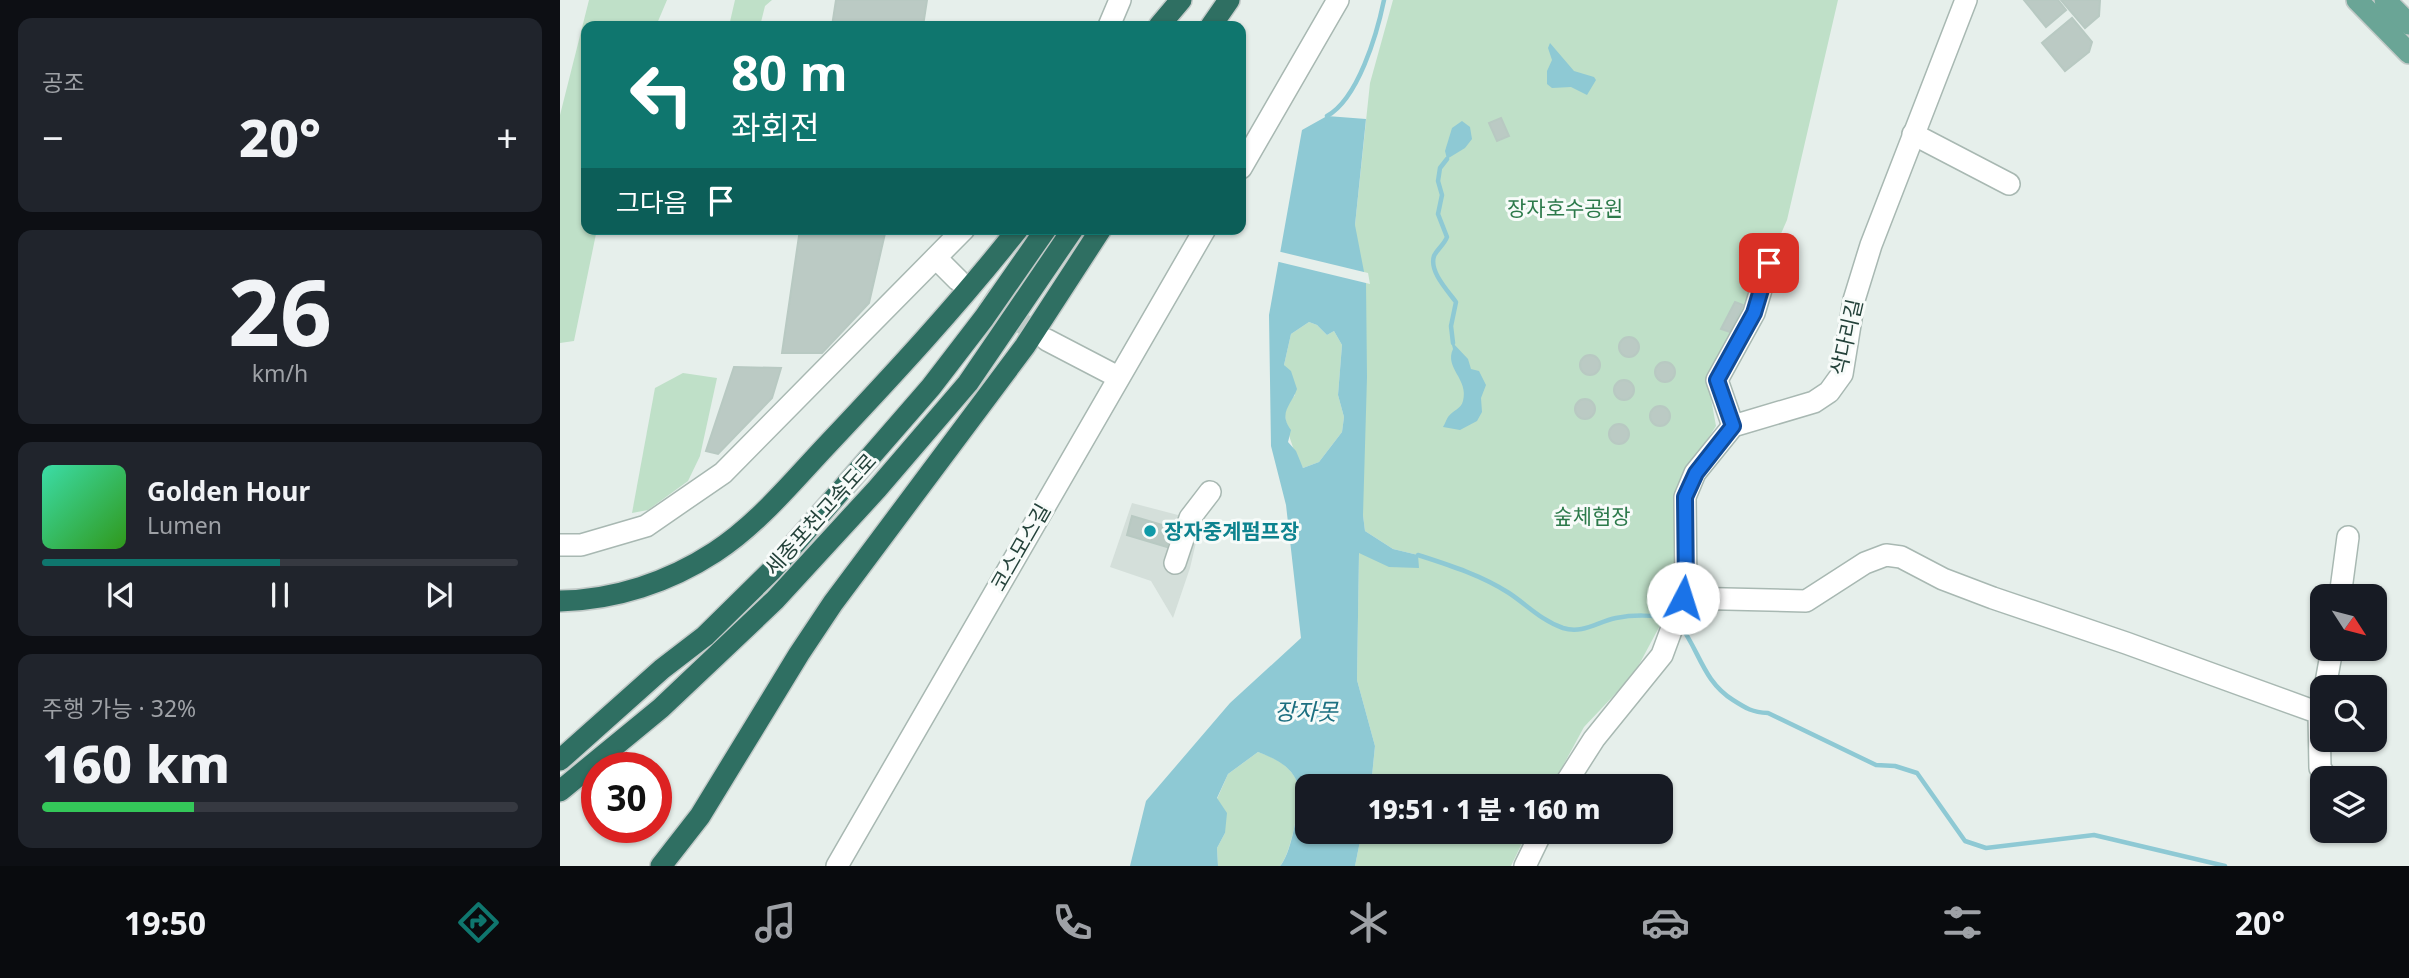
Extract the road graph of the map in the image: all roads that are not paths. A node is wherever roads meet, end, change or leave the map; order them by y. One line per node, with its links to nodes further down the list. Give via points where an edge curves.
1 (1120, 0): 8 (street)
2 (1181, 0): 9 (highway); 10 (highway)
3 (1229, 0): 11 (highway)
4 (1338, 0): 15 (street)
5 (1966, 0): 14 (street, 삭다리길)
6 (2357, 0): 13 (main road)
7 (2385, 0): 12 (main road)
8 (1111, 21)
9 (1163, 21)
10 (1170, 21)
11 (1215, 21)
12 (2409, 24)
13 (2409, 53)
14 (1913, 134): 16 (street); 28 (street, 삭다리길, via 1854,300 1842,374 1829,392 1814,402)
15 (1246, 159)
16 (2009, 184)
17 (958, 235): 23 (street)
18 (1013, 235): 34 (highway, via 939,325 736,536 691,566 639,588 582,601)
19 (1042, 235): 36 (highway, 세종포천고속도로, via 931,387 771,571 714,627)
20 (1069, 235): 38 (highway, 세종포천고속도로, via 968,383 775,600)
21 (1097, 235): 47 (highway, via 1025,346 833,603 700,816)
22 (1201, 235): 27 (street, 코스모스길)
23 (936, 258): 25 (street); 31 (street, via 723,473 646,526 581,545)
24 (1769, 263): 28 (street, via 1754,313 1717,380)
25 (958, 280)
26 (1047, 340): 27 (street)
27 (1118, 377): 48 (street, 코스모스길)
28 (1733, 426): 35 (street, via 1696,473 1685,497 1686,590)
29 (1210, 492): 32 (street, via 1190,518)
30 (2348, 537): 33 (street)
31 (560, 545)
32 (1175, 563)
33 (2342, 584)
34 (560, 601)
35 (1681, 603): 37 (street, via 1806,601 1865,563 1886,555 1902,557 1993,598); 42 (street, via 1662,655)
36 (662, 668): 39 (highway); 41 (highway, 세종포천고속도로)
37 (2310, 702)
38 (661, 708): 40 (highway); 44 (highway, 세종포천고속도로)
39 (560, 744)
40 (615, 752)
41 (560, 760)
42 (1572, 774)
43 (581, 785): 45 (highway)
44 (560, 791)
45 (560, 805)
46 (1536, 844): 49 (street)
47 (661, 866)
48 (837, 866)
49 (1525, 866)

